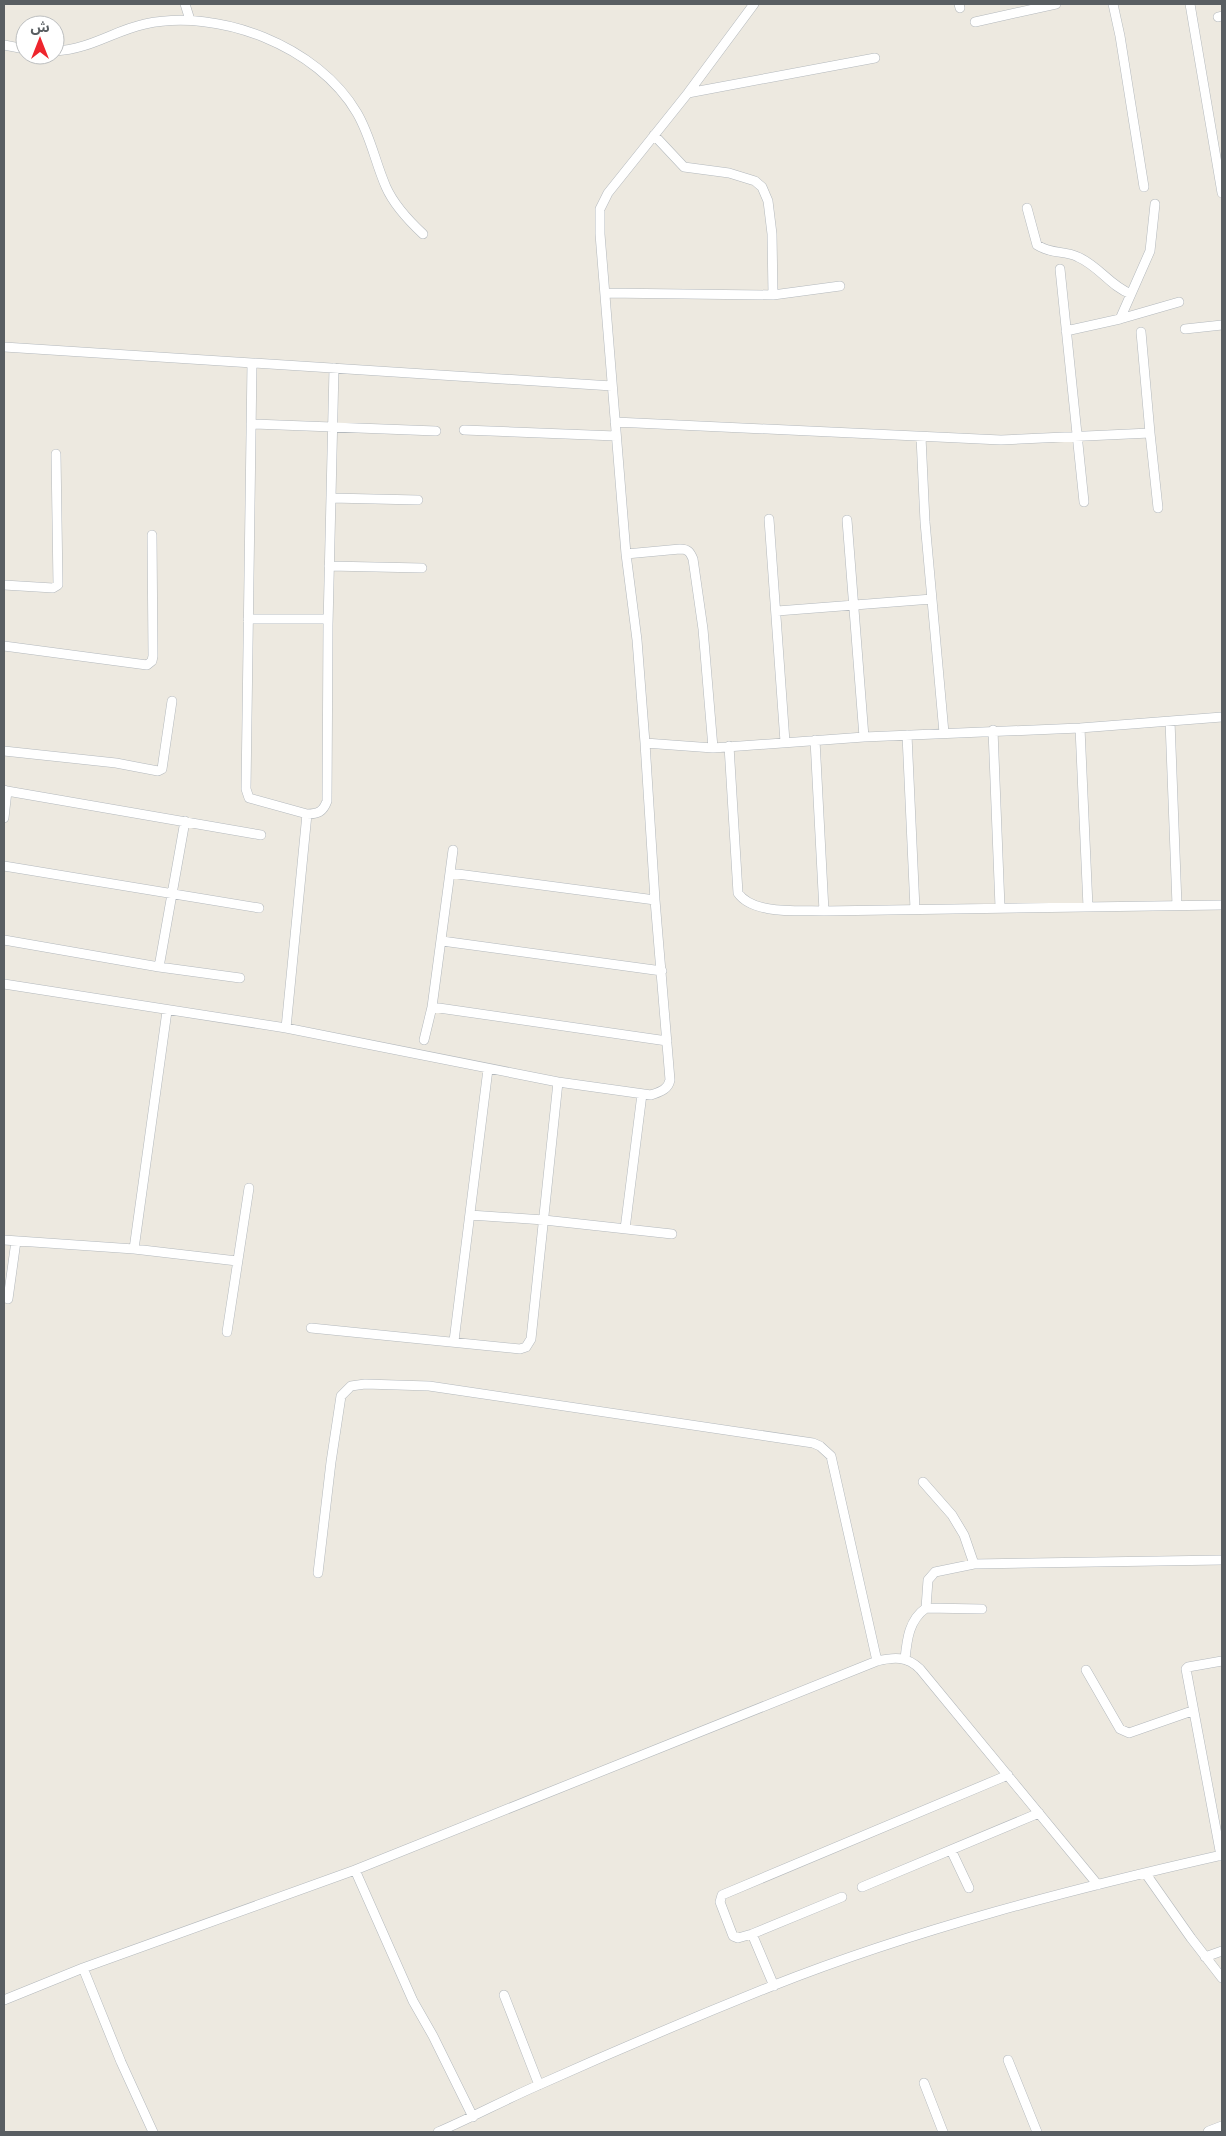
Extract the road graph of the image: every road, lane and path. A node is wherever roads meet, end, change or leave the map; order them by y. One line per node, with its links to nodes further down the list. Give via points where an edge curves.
1 (184, 4): 6 (street)
2 (754, 4): 10 (street)
3 (1056, 4): 7 (street)
4 (1113, 4): 12 (street)
5 (1190, 4): 13 (street)
6 (190, 20): 8 (street, via 146,24 83,47); 16 (street, via 226,24 250,31 286,48 317,68 354,108 367,130 385,185 406,219)
7 (975, 22)
8 (65, 49)
9 (875, 58): 10 (street)
10 (688, 93): 11 (street)
11 (654, 135): 19 (street, via 603,201 600,226); 21 (street, via 684,167 729,173 755,181 762,188 768,201 772,234)
12 (1144, 187)
13 (1222, 193)
14 (1155, 204): 20 (street, via 1150,251)
15 (1027, 208): 20 (street, via 1037,245 1048,252 1076,256 1099,268 1118,289)
16 (423, 234)
17 (1060, 270): 26 (street)
18 (840, 286): 21 (street)
19 (605, 293): 21 (street); 31 (street)
20 (1131, 294): 23 (street)
21 (773, 295)
22 (1179, 302): 23 (street)
23 (1120, 319): 26 (street)
24 (1222, 325): 25 (street)
25 (1185, 329)
26 (1066, 331): 39 (street)
27 (1141, 332): 37 (street)
28 (4, 346): 29 (street)
29 (252, 363): 30 (street); 33 (street)
30 (334, 368): 31 (street); 34 (street)
31 (612, 386): 32 (street)
32 (615, 422): 38 (street); 40 (street)
33 (251, 424): 34 (street); 56 (street)
34 (332, 428): 36 (street); 42 (street)
35 (464, 430): 38 (street)
36 (436, 431)
37 (1150, 433): 39 (street); 45 (street)
38 (616, 436): 49 (street)
39 (1077, 436): 40 (street, via 1001,440); 44 (street)
40 (921, 437): 53 (street)
41 (56, 454): 52 (street, via 58,585 53,588)
42 (331, 498): 43 (street); 50 (street)
43 (418, 500)
44 (1084, 502)
45 (1158, 508)
46 (769, 519): 55 (street)
47 (847, 520): 54 (street)
48 (152, 535): 58 (street, via 153,656 147,665)
49 (626, 554): 69 (street); 71 (street, via 686,549 693,559 703,629)
50 (329, 566): 51 (street); 57 (street)
51 (422, 568)
52 (4, 586)
53 (932, 599): 54 (street); 64 (street)
54 (853, 605): 55 (street); 66 (street)
55 (776, 611): 68 (street)
56 (248, 619): 57 (street); 74 (street, via 246,789 249,798)
57 (328, 620): 74 (street, via 327,801 316,814)
58 (4, 646)
59 (172, 701): 72 (street, via 162,769 158,771 116,763)
60 (1222, 717): 61 (street)
61 (1170, 721): 62 (street); 83 (street)
62 (1080, 728): 63 (street); 86 (street)
63 (993, 730): 64 (street); 85 (street)
64 (944, 732): 65 (street)
65 (907, 735): 66 (street); 88 (street)
66 (864, 737): 67 (street)
67 (815, 740): 68 (street); 89 (street)
68 (786, 742): 70 (street)
69 (645, 743): 71 (street); 82 (street)
70 (729, 746): 71 (street); 89 (street, via 738,894 753,906)
71 (713, 748)
72 (4, 751)
73 (5, 790): 75 (street); 76 (street)
74 (308, 814): 98 (street)
75 (4, 818)
76 (185, 822): 77 (street); 81 (street)
77 (261, 835)
78 (454, 850): 80 (street)
79 (4, 866): 81 (street)
80 (450, 873): 82 (street); 91 (street)
81 (172, 894): 87 (street); 92 (street)
82 (655, 900): 93 (street)
83 (1176, 905): 84 (street); 86 (street)
84 (1222, 905)
85 (1000, 907): 86 (street); 88 (street)
86 (1088, 907)
87 (259, 908)
88 (915, 909): 89 (street)
89 (824, 911)
90 (4, 940): 92 (street)
91 (442, 941): 93 (street); 96 (street)
92 (159, 966): 94 (street)
93 (662, 971): 100 (street)
94 (240, 978)
95 (4, 984): 97 (street)
96 (432, 1007): 99 (street); 100 (street)
97 (167, 1011): 98 (street); 111 (street)
98 (286, 1028): 101 (street)
99 (424, 1040)
100 (667, 1041): 103 (street, via 669,1085 662,1091)
101 (488, 1069): 102 (street); 105 (street)
102 (558, 1082): 103 (street); 106 (street)
103 (642, 1094): 107 (street)
104 (249, 1188): 112 (street)
105 (470, 1215): 106 (street); 116 (street)
106 (544, 1220): 107 (street); 116 (street, via 530,1344 520,1349)
107 (625, 1229): 108 (street)
108 (672, 1234)
109 (4, 1240): 110 (street)
110 (16, 1241): 111 (street); 113 (street)
111 (134, 1249): 112 (street)
112 (237, 1261): 115 (street)
113 (8, 1299)
114 (311, 1328): 116 (street)
115 (226, 1332)
116 (454, 1341)
117 (923, 1482): 119 (street, via 964,1535)
118 (1222, 1560): 119 (street)
119 (974, 1564): 121 (street, via 935,1572 928,1580)
120 (318, 1573): 124 (street, via 341,1396 351,1386 429,1386 812,1443 831,1456)
121 (926, 1608): 122 (street); 123 (street, via 912,1624)
122 (982, 1609)
123 (905, 1658): 124 (street); 128 (street, via 914,1662)
124 (877, 1661): 132 (street)
125 (1222, 1661): 127 (street, via 1186,1669)
126 (1086, 1670): 127 (street, via 1124,1732)
127 (1192, 1711): 131 (street)
128 (1008, 1775): 129 (street); 138 (street, via 722,1895 720,1902 733,1936 738,1938)
129 (1039, 1813): 130 (street); 134 (street)
130 (951, 1850): 135 (street); 136 (street)
131 (1222, 1855): 133 (street)
132 (355, 1870): 141 (street); 150 (street, via 413,2001)
133 (1146, 1874): 134 (street); 140 (street)
134 (1098, 1885): 144 (street, via 977,1918)
135 (862, 1886)
136 (969, 1888)
137 (842, 1897): 138 (street)
138 (752, 1934): 144 (street)
139 (1222, 1951): 140 (street)
140 (1205, 1957): 142 (street)
141 (83, 1968): 146 (street); 152 (street)
142 (1219, 1970): 143 (street)
143 (1222, 1978)
144 (774, 1986): 149 (street)
145 (504, 1995): 149 (street)
146 (4, 2000)
147 (1008, 2060): 155 (street)
148 (924, 2083): 154 (street)
149 (539, 2084): 150 (street)
150 (473, 2117): 153 (street)
151 (1222, 2127): 156 (street)
152 (153, 2132)
153 (438, 2132)
154 (943, 2132)
155 (1037, 2132)
156 (1209, 2132)

